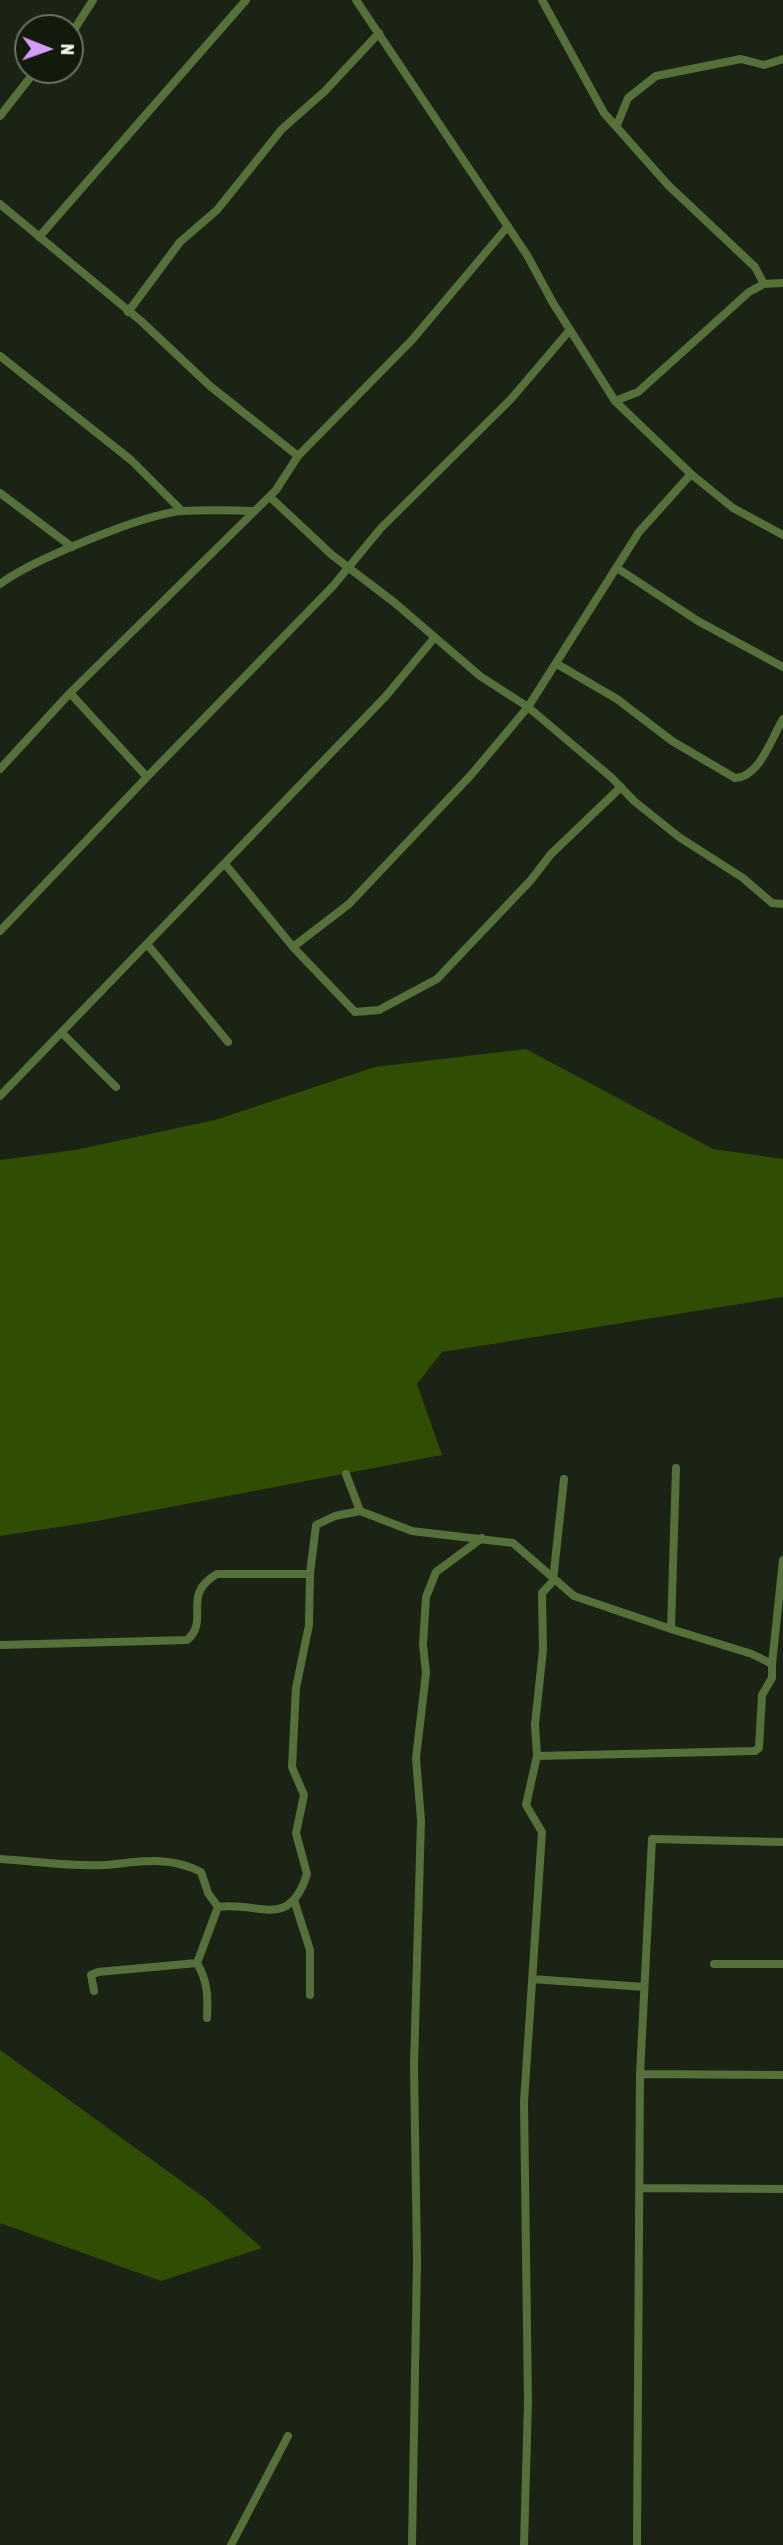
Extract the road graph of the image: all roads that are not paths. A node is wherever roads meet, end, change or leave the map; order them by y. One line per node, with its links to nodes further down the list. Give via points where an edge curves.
1 (246, 0): 11 (street)
2 (356, 0): 4 (street)
3 (542, 0): 8 (street, via 597,101)
4 (379, 33): 10 (street); 14 (street, via 325,91 282,128 217,210 180,242)
5 (783, 59): 8 (street, via 764,65 741,59 656,76 628,98)
6 (25, 84): 7 (street)
7 (0, 116)
8 (617, 125): 13 (street, via 668,185 755,267)
9 (0, 204): 11 (street)
10 (508, 226): 15 (street); 18 (street, via 412,340)
11 (39, 237): 14 (street)
12 (783, 283): 13 (street)
13 (764, 284): 17 (street, via 749,292 638,392)
14 (128, 312): 18 (street)
15 (569, 331): 17 (street); 26 (street, via 511,399)
16 (0, 356): 22 (street, via 131,460)
17 (615, 401): 19 (street)
18 (298, 456): 21 (street)
19 (691, 474): 24 (street, via 733,508); 27 (street, via 639,532)
20 (0, 493): 25 (street)
21 (270, 497): 23 (street); 26 (street)
22 (182, 511): 23 (street); 25 (street)
23 (252, 511): 32 (street)
24 (783, 535)
25 (72, 547): 28 (street)
26 (346, 567): 29 (street); 36 (street)
27 (617, 568): 30 (street); 31 (street, via 698,621)
28 (0, 584)
29 (435, 637): 33 (street, via 480,676); 38 (street)
30 (557, 664): 33 (street); 34 (street, via 735,778 759,762)
31 (783, 667)
32 (70, 693): 35 (street); 36 (street)
33 (528, 707): 37 (street); 42 (street, via 471,775 349,904)
34 (783, 719)
35 (0, 769)
36 (147, 778): 40 (street)
37 (621, 788): 39 (street, via 772,903); 42 (street, via 551,854 438,979 379,1010 355,1012)
38 (225, 864): 41 (street); 42 (street)
39 (783, 904)
40 (0, 931)
41 (147, 944): 43 (street); 44 (street)
42 (293, 947)
43 (62, 1033): 45 (street); 46 (street)
44 (228, 1042)
45 (116, 1087)
46 (0, 1096)
47 (676, 1468): 55 (street)
48 (346, 1474): 50 (street)
49 (564, 1479): 54 (street)
50 (360, 1511): 51 (street, via 412,1531); 53 (street, via 316,1525)
51 (482, 1538): 54 (street, via 524,1549); 79 (street, via 436,1572 426,1597 426,1673 416,1758 421,1820 414,2065 417,2260)
52 (783, 1560): 57 (street)
53 (310, 1574): 56 (street, via 217,1574 200,1586 196,1629 180,1643); 63 (street, via 309,1625 296,1688 292,1767 304,1795 296,1833 307,1874)
54 (553, 1581): 55 (street, via 574,1597); 60 (street, via 542,1593)
55 (671, 1629): 57 (street)
56 (0, 1645)
57 (772, 1664): 58 (street)
58 (772, 1678): 59 (street); 60 (street, via 762,1695 760,1745 755,1751)
59 (783, 1678)
60 (537, 1756): 68 (street, via 526,1805 542,1832)
61 (783, 1842): 69 (street, via 652,1839)
62 (0, 1859): 64 (street, via 103,1865 145,1859 174,1862 201,1872)
63 (294, 1900): 64 (street, via 276,1910 234,1904); 71 (street, via 310,1950)
64 (218, 1907): 65 (street)
65 (197, 1963): 70 (street, via 98,1972 91,1975); 72 (street, via 205,1977)
66 (714, 1964): 67 (street)
67 (783, 1964)
68 (532, 1979): 69 (street); 80 (street, via 524,2102 528,2402)
69 (644, 1987): 73 (street)
70 (94, 1991)
71 (310, 1996)
72 (207, 2018)
73 (640, 2074): 74 (street); 75 (street)
74 (783, 2075)
75 (641, 2188): 76 (street); 81 (street)
76 (783, 2189)
77 (288, 2436): 78 (street)
78 (231, 2545)
79 (412, 2545)
80 (524, 2545)
81 (637, 2545)

